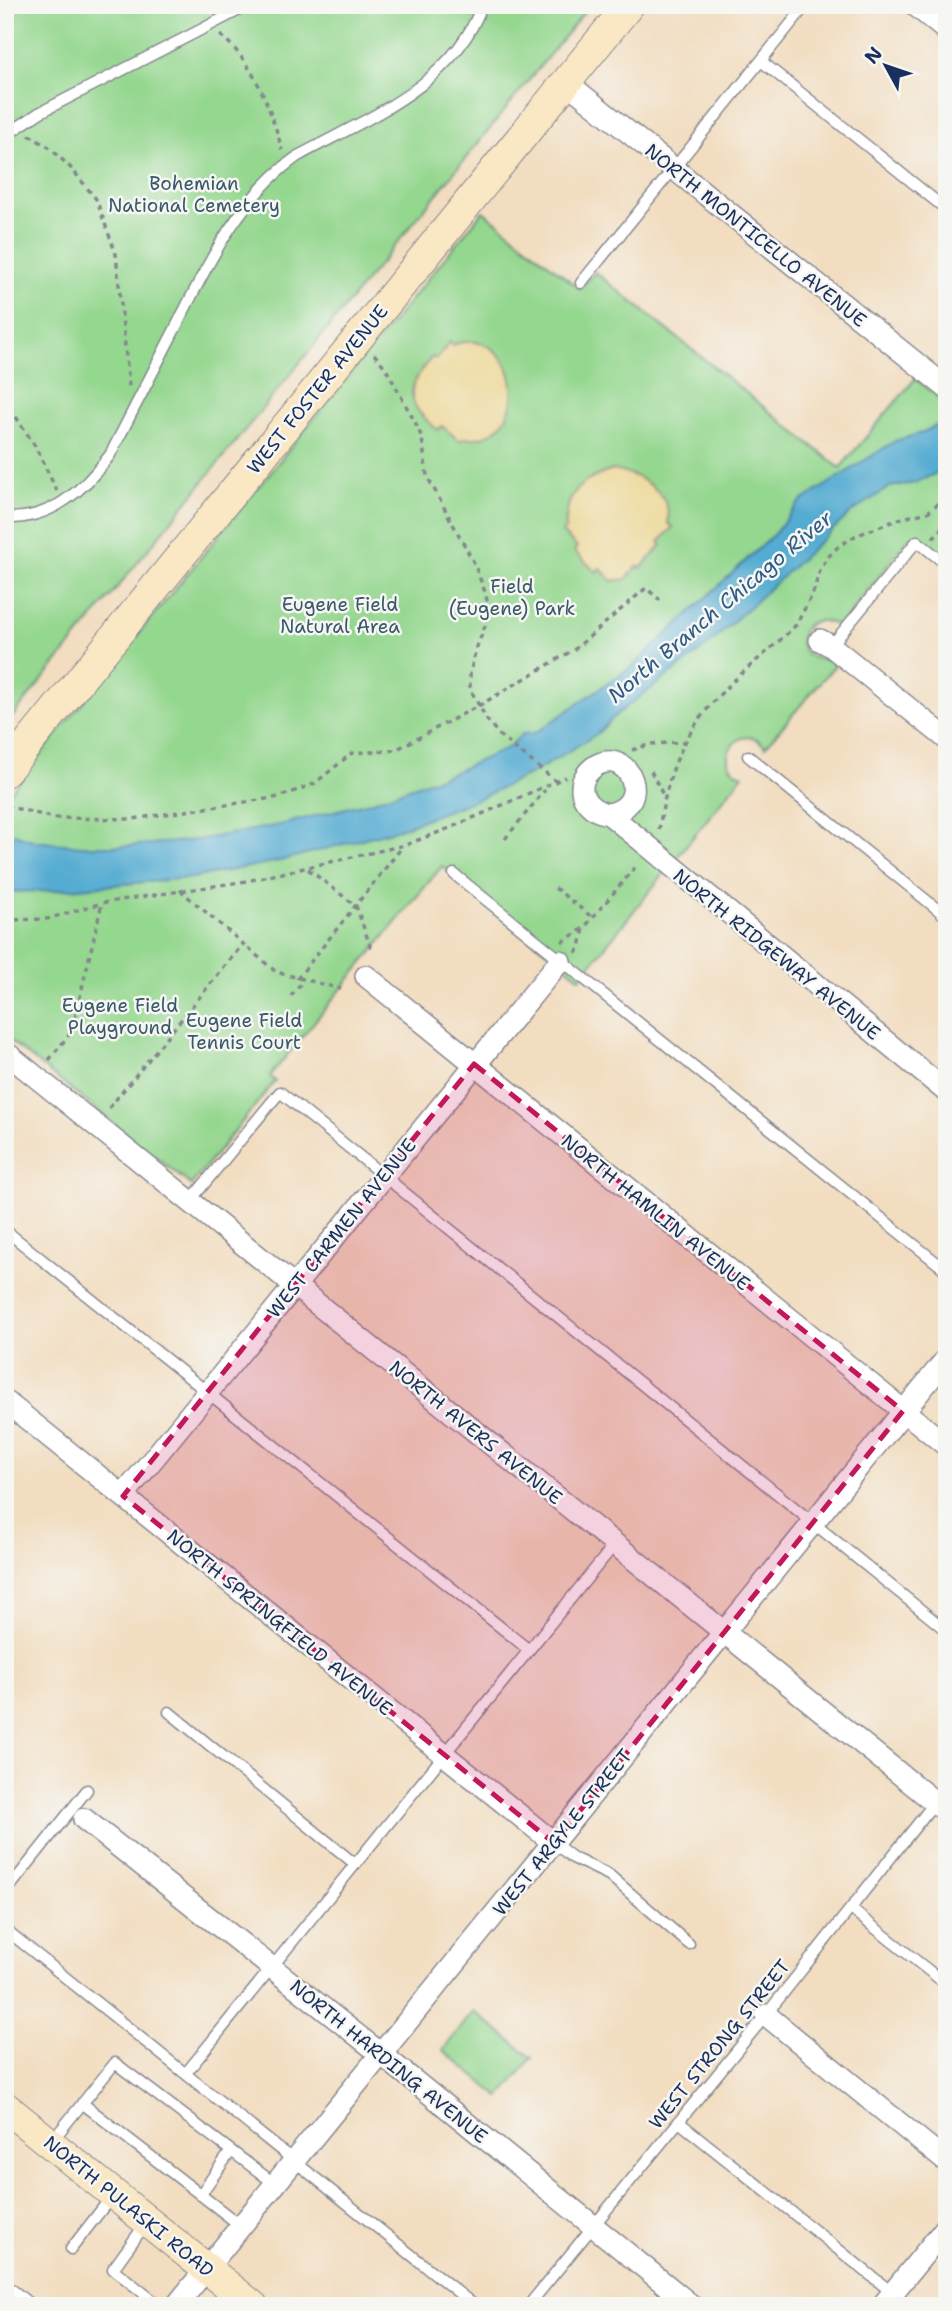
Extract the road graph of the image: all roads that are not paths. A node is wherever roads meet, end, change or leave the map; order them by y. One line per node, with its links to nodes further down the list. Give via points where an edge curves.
1 (249, 5): 9 (lane, via 39,113)
2 (482, 5): 14 (lane, via 465,40 419,89 283,166 236,219 211,257 110,455 94,476 52,509)
3 (629, 5): 8 (main road, WEST FOSTER AVENUE)
4 (806, 5): 7 (lane)
5 (915, 5): 6 (street)
6 (947, 32)
7 (761, 61): 10 (lane); 11 (lane)
8 (566, 82): 10 (street, NORTH MONTICELLO AVENUE); 19 (main road, WEST FOSTER AVENUE)
9 (5, 136)
10 (673, 168): 12 (lane); 13 (street, NORTH MONTICELLO AVENUE)
11 (947, 210)
12 (581, 283)
13 (947, 388)
14 (5, 518)
15 (947, 565): 16 (lane, via 917,541)
16 (826, 643): 17 (street)
17 (947, 739)
18 (748, 756): 22 (lane)
19 (5, 772)
20 (609, 814): 27 (street, NORTH RIDGEWAY AVENUE)
21 (454, 874): 23 (lane)
22 (947, 917)
23 (558, 960): 26 (street, WEST CARMEN AVENUE); 31 (lane)
24 (366, 976): 26 (street, NORTH HAMLIN AVENUE)
25 (5, 1052): 29 (street, NORTH AVERS AVENUE)
26 (474, 1065): 28 (street, WEST CARMEN AVENUE); 36 (street, NORTH HAMLIN AVENUE)
27 (947, 1092)
28 (383, 1176): 29 (lane, via 279,1092); 32 (street, WEST CARMEN AVENUE); 39 (lane)
29 (190, 1201): 32 (street, NORTH AVERS AVENUE)
30 (5, 1230): 34 (lane)
31 (947, 1271)
32 (294, 1285): 34 (street, WEST CARMEN AVENUE); 40 (street, NORTH AVERS AVENUE)
33 (947, 1358): 36 (street, WEST ARGYLE STREET)
34 (208, 1392): 38 (street, WEST CARMEN AVENUE); 43 (lane)
35 (5, 1401): 38 (street, NORTH SPRINGFIELD AVENUE)
36 (903, 1411): 37 (street, NORTH HAMLIN AVENUE); 39 (street, WEST ARGYLE STREET)
37 (947, 1446)
38 (123, 1496): 45 (street, NORTH SPRINGFIELD AVENUE)
39 (813, 1523): 41 (lane); 42 (street, WEST ARGYLE STREET)
40 (615, 1544): 42 (street, NORTH AVERS AVENUE); 43 (lane)
41 (947, 1631)
42 (724, 1632): 47 (street, NORTH AVERS AVENUE); 49 (street, WEST ARGYLE STREET)
43 (529, 1650): 45 (lane)
44 (169, 1712): 50 (lane)
45 (444, 1755): 49 (street, NORTH SPRINGFIELD AVENUE); 50 (lane)
46 (87, 1790): 51 (lane)
47 (941, 1807): 52 (lane, WEST STRONG STREET)
48 (84, 1819): 55 (street, NORTH HARDING AVENUE)
49 (554, 1843): 54 (lane, via 609,1875); 58 (street, WEST ARGYLE STREET)
50 (355, 1864): 55 (lane)
51 (5, 1893)
52 (851, 1909): 56 (lane); 57 (lane, WEST STRONG STREET)
53 (5, 1929): 59 (lane)
54 (689, 1944)
55 (271, 1968): 58 (street, NORTH HARDING AVENUE); 59 (lane)
56 (947, 1985)
57 (766, 2015): 62 (lane, WEST STRONG STREET); 66 (street)
58 (381, 2054): 65 (street, WEST ARGYLE STREET); 72 (street, NORTH HARDING AVENUE)
59 (186, 2073): 65 (lane)
60 (82, 2103): 63 (lane); 64 (lane, via 115,2063); 69 (lane)
61 (5, 2107): 63 (main road, NORTH PULASKI ROAD)
62 (679, 2122): 72 (lane, WEST STRONG STREET); 77 (lane)
63 (50, 2143): 68 (main road, NORTH PULASKI ROAD)
64 (231, 2151): 67 (lane); 69 (lane)
65 (294, 2161): 67 (street, WEST ARGYLE STREET); 82 (lane)
66 (947, 2162)
67 (275, 2184): 71 (street, WEST ARGYLE STREET)
68 (114, 2194): 70 (main road, NORTH PULASKI ROAD); 74 (lane)
69 (200, 2195): 71 (lane)
70 (147, 2221): 75 (main road, NORTH PULASKI ROAD); 79 (lane, via 113,2269)
71 (241, 2226): 75 (street, WEST ARGYLE STREET)
72 (593, 2226): 83 (lane, WEST STRONG STREET); 84 (street, NORTH HARDING AVENUE)
73 (947, 2226): 77 (street)
74 (71, 2249)
75 (206, 2269): 80 (street, WEST ARGYLE STREET); 81 (main road, NORTH PULASKI ROAD)
76 (5, 2284): 78 (lane)
77 (894, 2301)
78 (32, 2306)
79 (160, 2306)
80 (176, 2306)
81 (253, 2306)
82 (475, 2306)
83 (528, 2306)
84 (692, 2306)

